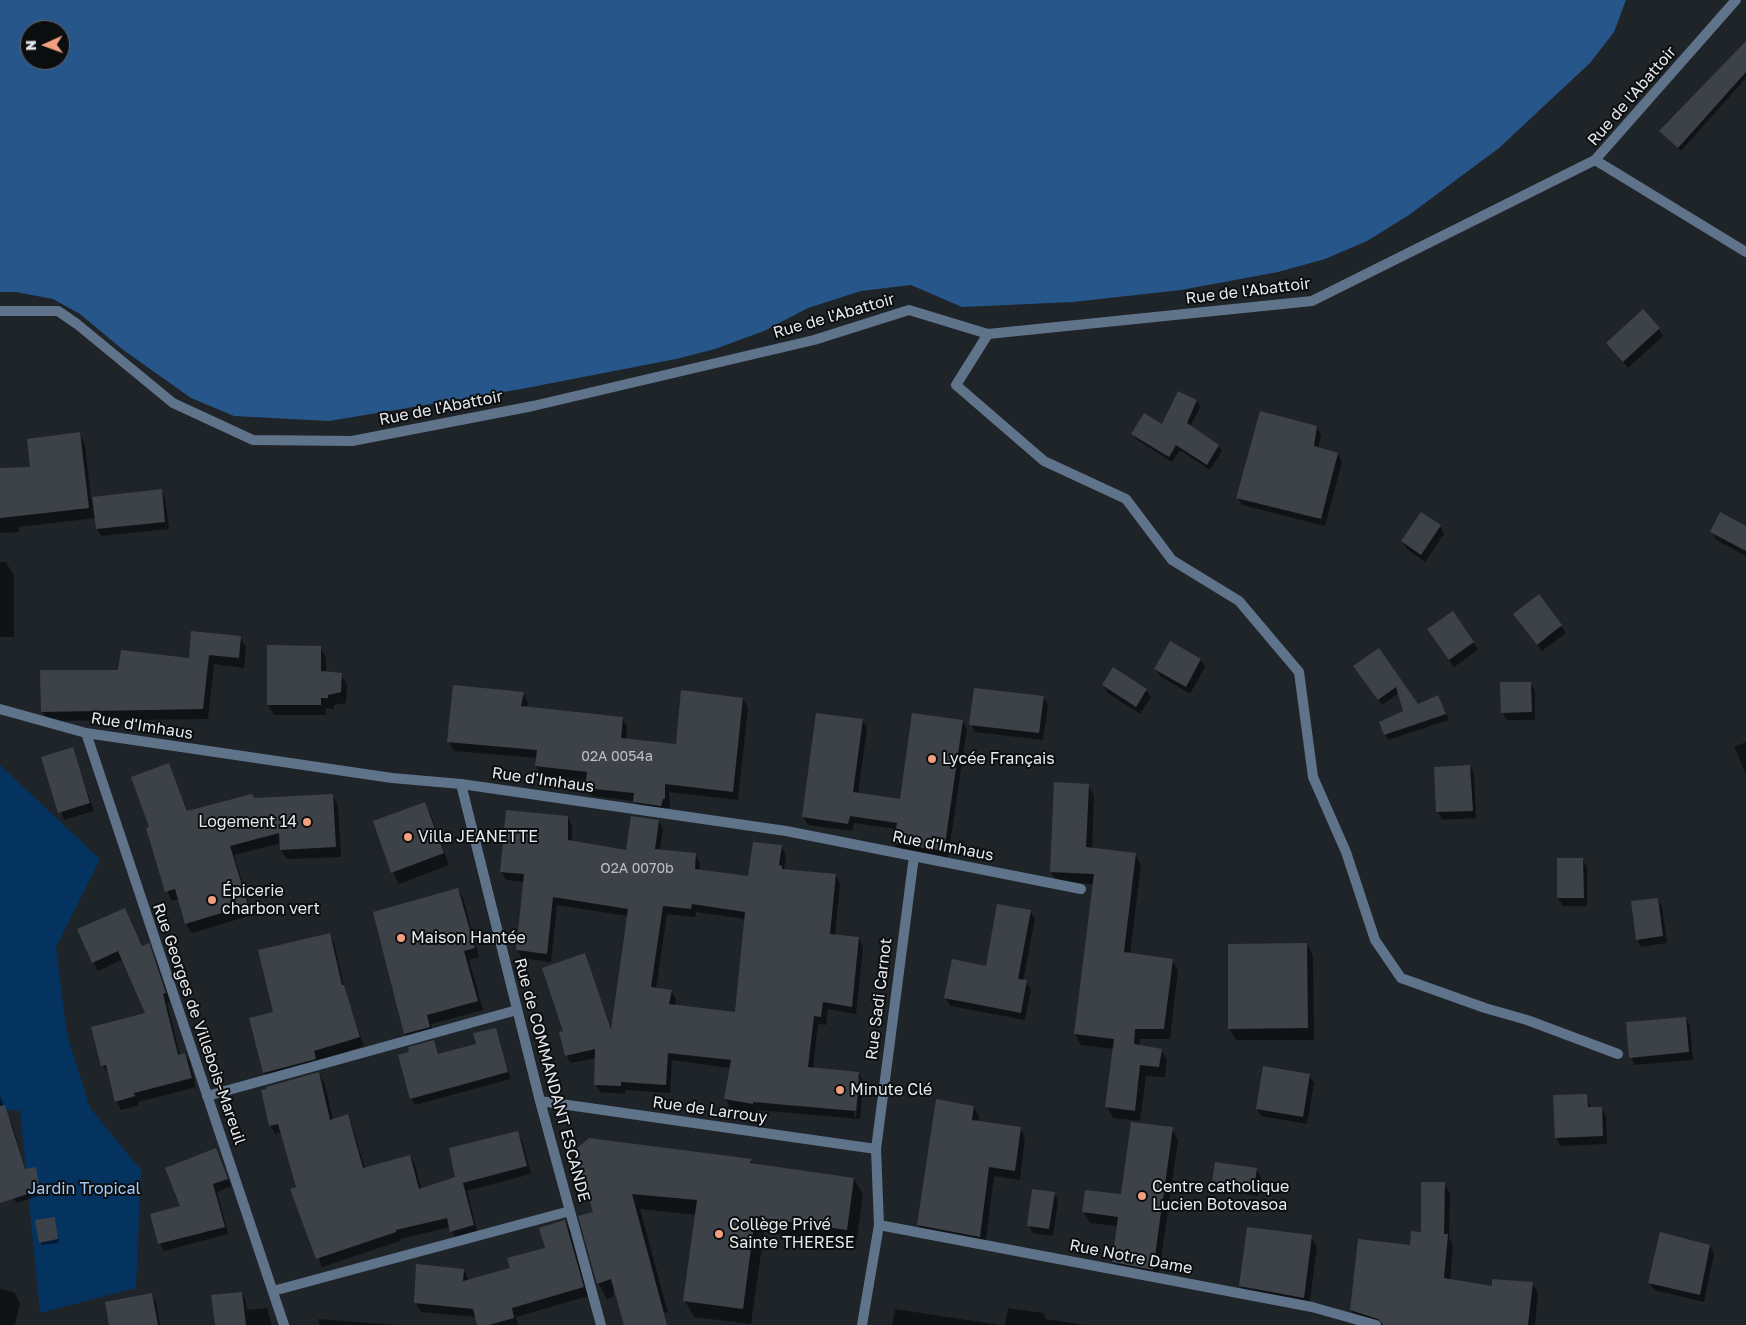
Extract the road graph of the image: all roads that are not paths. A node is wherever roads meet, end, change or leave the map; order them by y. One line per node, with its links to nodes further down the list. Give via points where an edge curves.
1 (1736, 0): 2 (street, Rue de l'Abattoir)
2 (1596, 160): 3 (street); 5 (street, Rue de l'Abattoir, via 1312,301)
3 (1746, 252)
4 (0, 311): 5 (street, Rue de l'Abattoir, via 58,311 173,403 252,440 352,441 533,406 814,340 909,310)
5 (988, 334): 12 (street, via 956,385 1044,461 1126,499 1172,560 1240,601 1299,672 1313,777 1346,852 1376,940 1401,978)
6 (0, 709): 7 (street, Rue d'Imhaus)
7 (86, 733): 8 (street, Rue d'Imhaus, via 392,778); 13 (street, Rue Georges de Villebois-Mareuil)
8 (461, 784): 9 (street, Rue d'Imhaus, via 786,831); 11 (street, Rue de COMMANDANT ESCANDE)
9 (914, 856): 10 (street, Rue d'Imhaus); 15 (street, Rue Sadi Carnot)
10 (1081, 889)
11 (517, 1010): 13 (street); 14 (street, Rue de COMMANDANT ESCANDE)
12 (1618, 1054)
13 (207, 1096): 18 (street, Rue Georges de Villebois-Mareuil)
14 (540, 1101): 15 (street, Rue de Larrouy); 16 (street, Rue de COMMANDANT ESCANDE)
15 (876, 1148): 17 (street, Rue Sadi Carnot)
16 (570, 1211): 18 (street); 20 (street, Rue de COMMANDANT ESCANDE)
17 (879, 1225): 21 (street, Rue Sadi Carnot); 22 (street, Rue Notre Dame, via 1312,1307)
18 (273, 1290): 19 (street, Rue Georges de Villebois-Mareuil)
19 (284, 1325)
20 (602, 1325)
21 (862, 1325)
22 (1376, 1325)

